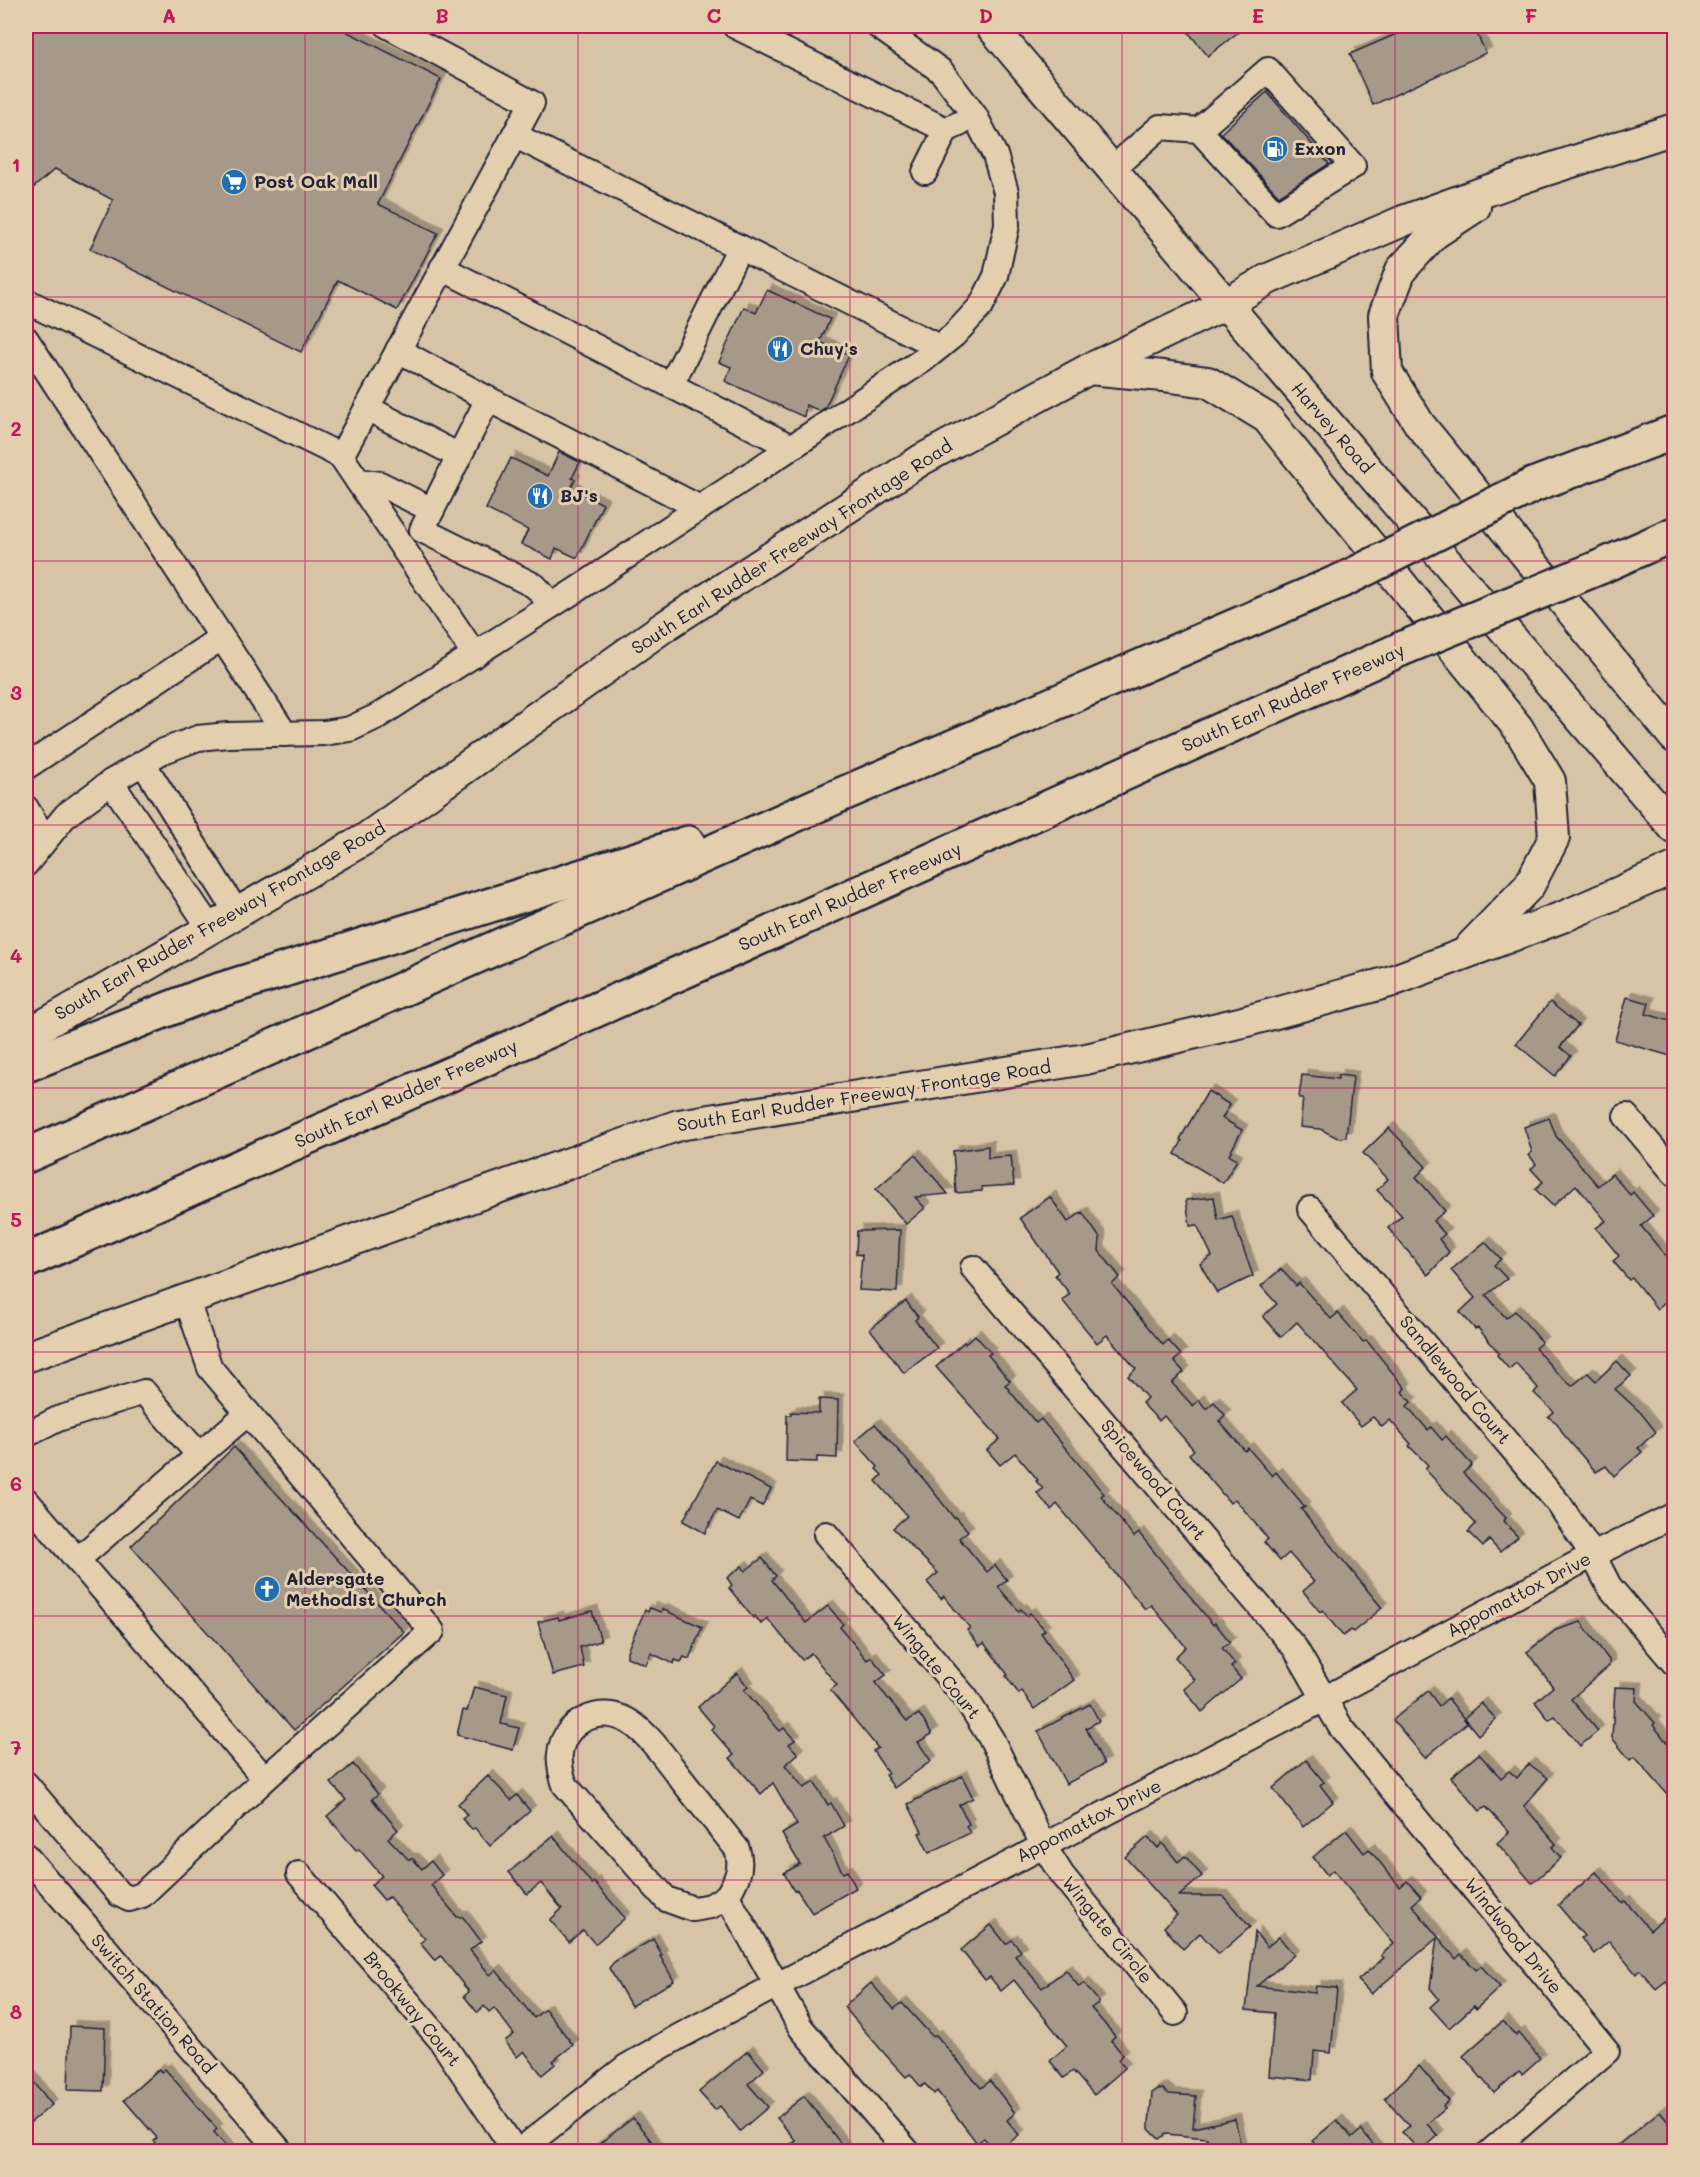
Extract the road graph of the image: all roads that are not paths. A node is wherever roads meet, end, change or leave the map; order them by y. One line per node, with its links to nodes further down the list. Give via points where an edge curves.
1 (388, 26): 9 (street, via 531,103)
2 (735, 26): 7 (street)
3 (878, 26): 5 (street, via 941,71)
4 (991, 26): 10 (main road, Harvey Road)
5 (975, 116): 7 (street); 18 (street, via 995,155 1006,192 1007,225 996,276 981,306)
6 (1674, 129): 12 (main road, South Earl Rudder Freeway Frontage Road)
7 (946, 130): 11 (street)
8 (1199, 130): 8 (street, via 1276,214 1353,166 1268,70); 10 (street, via 1160,127)
9 (514, 135): 13 (street); 14 (street)
10 (1112, 169): 16 (main road, Harvey Road)
11 (925, 172)
12 (1515, 181): 16 (main road, South Earl Rudder Freeway Frontage Road, via 1403,221 1268,279); 37 (main road, via 1434,234 1401,270 1384,315 1387,372 1420,425)
13 (740, 247): 18 (street); 21 (street)
14 (442, 268): 19 (street); 21 (street)
15 (26, 302): 26 (street)
16 (1226, 304): 20 (main road, South Earl Rudder Freeway Frontage Road); 43 (main road, Harvey Road)
17 (26, 339): 34 (street)
18 (939, 347): 25 (street)
19 (398, 350): 22 (street); 23 (street)
20 (1089, 369): 47 (main road, South Earl Rudder Freeway Frontage Road, via 921,460 665,626 365,839); 49 (main road, via 1208,382 1267,417 1523,737 1550,781 1554,838 1529,886)
21 (672, 386): 25 (street)
22 (488, 399): 27 (street); 29 (street)
23 (367, 408): 26 (street); 27 (street)
24 (1674, 432): 41 (highway, bridge, via 1533,486 1345,579)
25 (791, 447): 29 (street)
26 (341, 456): 28 (street)
27 (459, 456): 30 (street)
28 (358, 481): 30 (street, via 380,484); 32 (street)
29 (700, 508): 33 (street)
30 (427, 520): 32 (street); 33 (street, via 535,586)
31 (1674, 534): 55 (highway, South Earl Rudder Freeway, bridge, via 1401,649)
32 (405, 551): 35 (street)
33 (552, 605): 35 (street)
34 (222, 638): 36 (street); 39 (street)
35 (475, 655): 36 (street, via 378,716 350,729)
36 (285, 734): 38 (street, via 198,738)
37 (1674, 737)
38 (143, 763): 40 (street); 47 (street)
39 (26, 767)
40 (111, 782): 44 (street, via 66,815); 48 (street)
41 (838, 796): 51 (highway, via 204,995); 53 (highway)
42 (26, 808): 44 (street)
43 (1674, 828)
44 (45, 839): 45 (street)
45 (26, 864)
46 (1674, 868): 49 (main road, South Earl Rudder Freeway Frontage Road, via 1565,916)
47 (237, 913): 48 (main road, South Earl Rudder Freeway Frontage Road)
48 (210, 928): 50 (main road, South Earl Rudder Freeway Frontage Road)
49 (1461, 955): 60 (main road, South Earl Rudder Freeway Frontage Road, via 1366,988 1086,1059 679,1125)
50 (26, 1035)
51 (26, 1065)
52 (1626, 1116): 54 (street)
53 (26, 1155)
54 (1674, 1173)
55 (157, 1204): 57 (highway, South Earl Rudder Freeway); 59 (highway)
56 (1311, 1209): 68 (street, Sandlewood Court, via 1559,1504)
57 (26, 1261)
58 (973, 1268): 71 (street, Spicewood Court, via 1295,1648)
59 (26, 1282)
60 (187, 1301): 61 (main road, South Earl Rudder Freeway Frontage Road); 62 (street, via 210,1368)
61 (26, 1358)
62 (248, 1413): 64 (street); 72 (street, via 432,1631)
63 (26, 1435): 64 (street, via 58,1419 144,1392)
64 (199, 1455): 69 (street)
65 (26, 1500): 69 (street)
66 (1674, 1515): 68 (street, Appomattox Drive)
67 (826, 1534): 74 (street, Wingate Court, via 965,1697 992,1740)
68 (1593, 1555): 70 (street, Sandlewood Court, via 1609,1586); 71 (street, Appomattox Drive)
69 (77, 1560): 72 (street)
70 (1674, 1664)
71 (1324, 1699): 74 (street, Appomattox Drive); 83 (street, Windwood Drive, via 1340,1726 1607,2051)
72 (265, 1779): 73 (street, via 142,1895 129,1899 119,1894)
73 (26, 1784)
74 (1043, 1845): 78 (street, Appomattox Drive); 79 (street, Wingate Circle, via 1062,1875)
75 (26, 1856): 80 (street, Switch Station Road)
76 (299, 1874): 81 (street, Brookway Court, via 440,2039)
77 (727, 1896): 77 (street, via 737,1880 741,1860 737,1849 647,1736 624,1719 607,1714 589,1716 572,1728 559,1754 565,1785 666,1899 693,1909 711,1906); 78 (street)
78 (775, 1985): 81 (street, Appomattox Drive, via 626,2067); 82 (street, via 801,2028)
79 (1175, 2013)
80 (281, 2151)
81 (517, 2151)
82 (908, 2151)
83 (1490, 2151)

